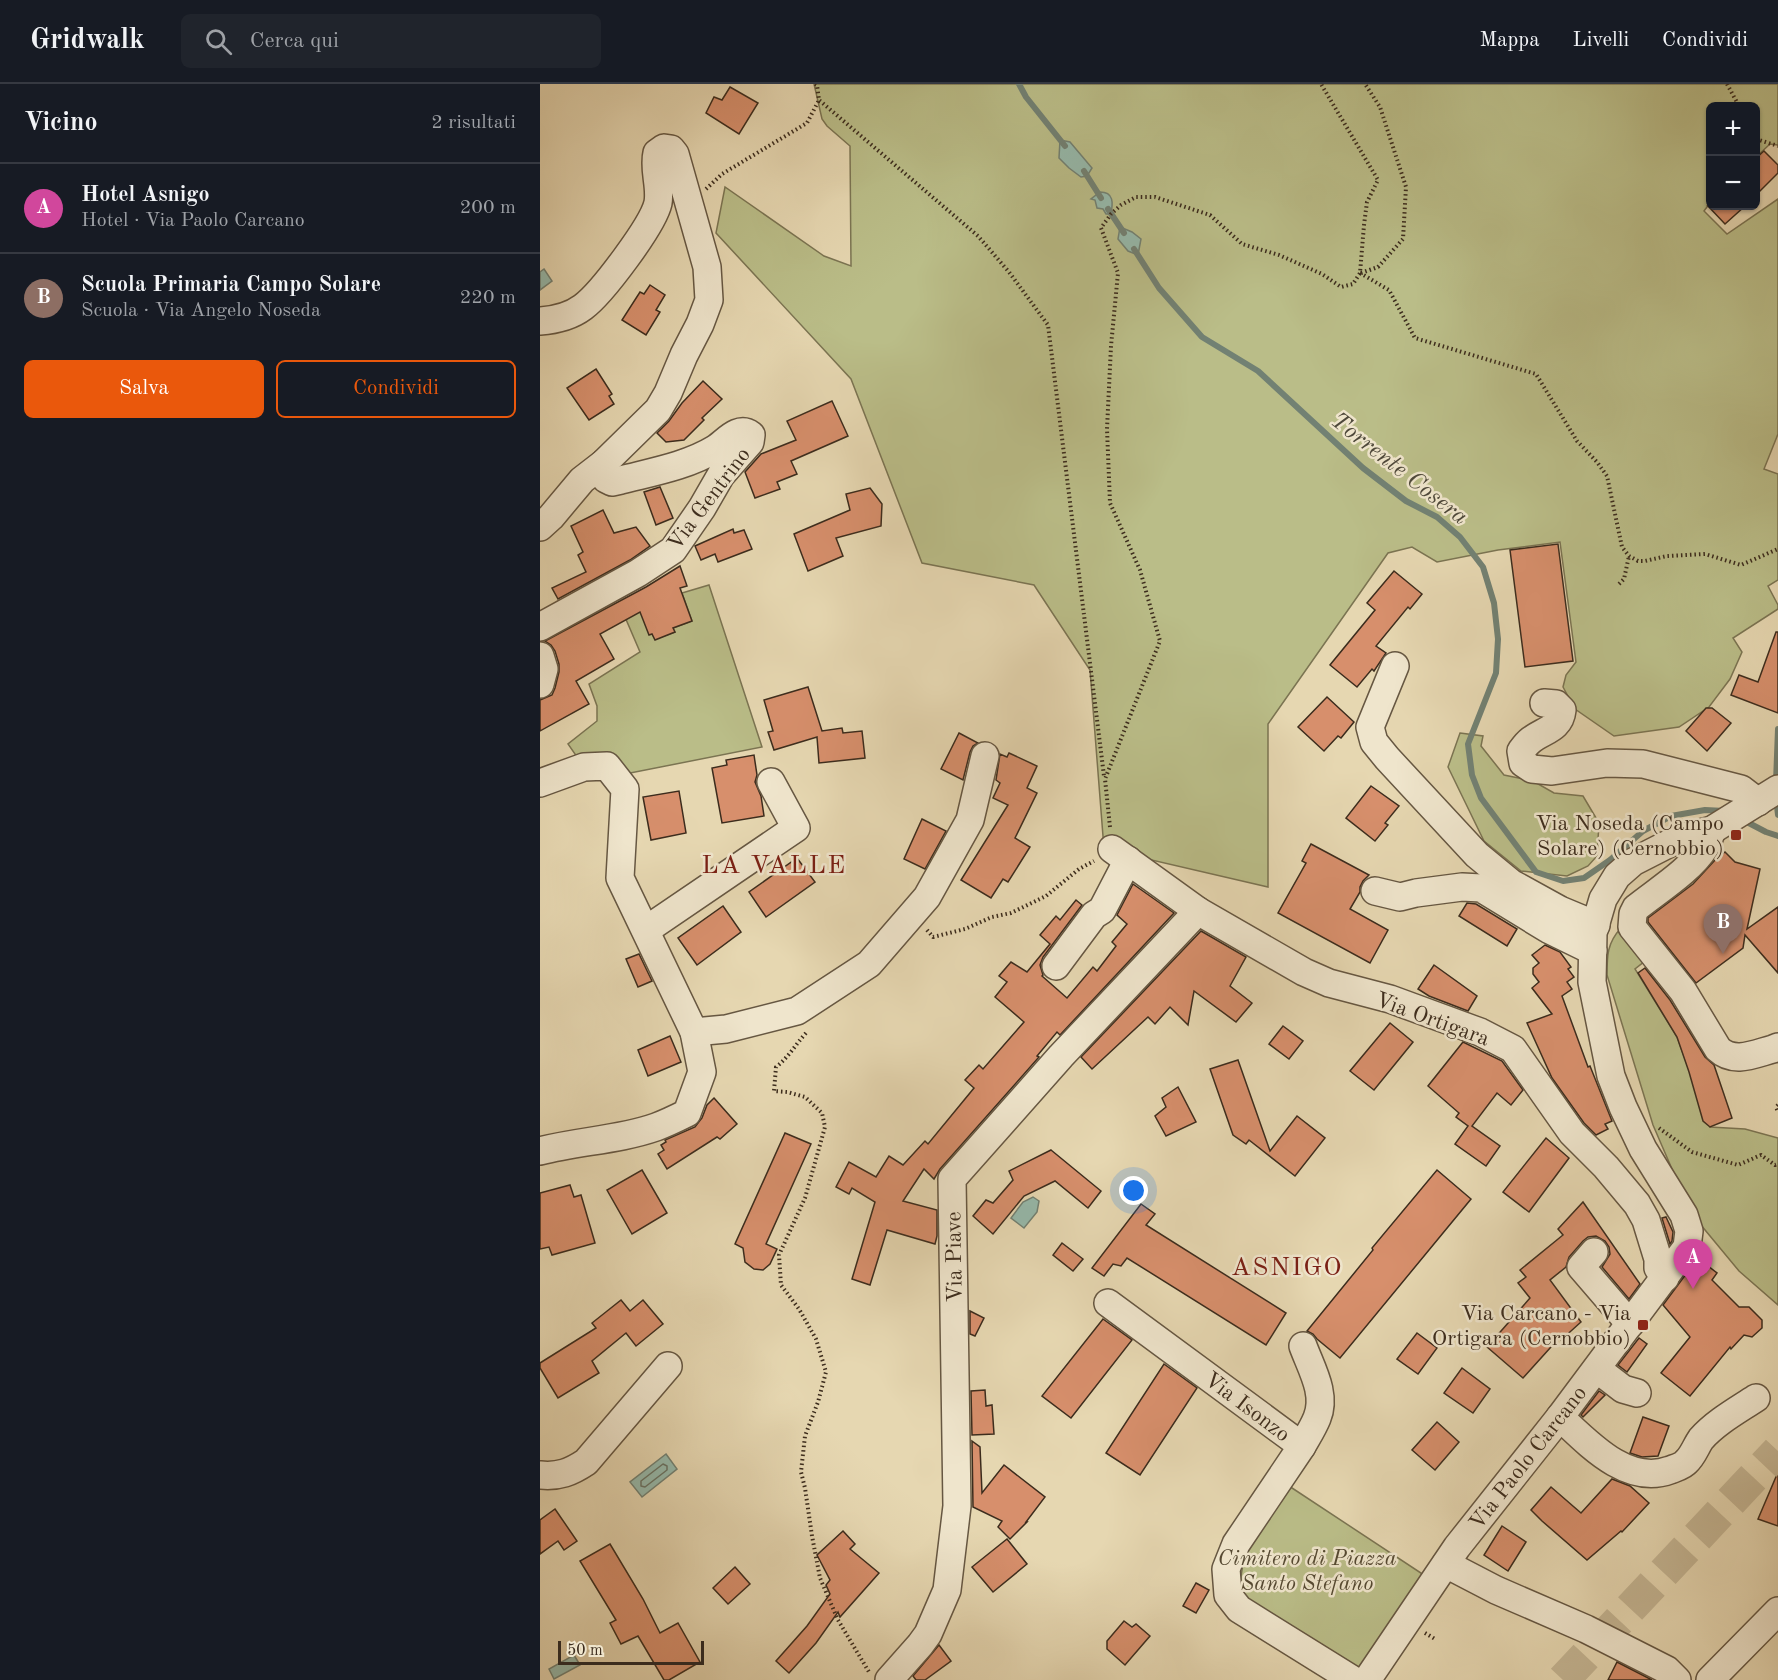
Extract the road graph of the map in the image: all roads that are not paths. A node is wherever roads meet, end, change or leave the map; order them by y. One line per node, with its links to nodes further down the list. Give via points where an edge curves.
1 (540, 321): 2 (street, via 570,314 601,290 651,221 658,202 657,153 664,148 670,150 675,154 706,267 709,300 658,410)
2 (604, 463): 3 (street, via 582,480); 4 (street, Via Gentrino, via 606,479 612,482 691,461 741,431 751,435 750,442 721,475 673,550)
3 (540, 527)
4 (540, 627)
5 (540, 656): 7 (street, via 544,669)
6 (1395, 666): 16 (street, via 1370,727 1374,742 1477,855 1510,883 1560,910)
7 (540, 684)
8 (1544, 703): 12 (street, via 1556,704 1562,710 1561,719 1528,741 1521,751 1523,763 1532,769 1643,764 1741,789)
9 (985, 756): 18 (street, via 970,820 933,888 868,964 797,1011 726,1029)
10 (771, 782): 15 (street, via 796,828)
11 (540, 783): 15 (street, via 584,767 607,766 625,789 620,878)
12 (1749, 807): 16 (street, via 1633,862 1617,876 1604,899); 19 (street, via 1680,874 1636,908 1632,927 1683,991 1724,1054 1738,1058)
13 (1375, 891): 16 (street, via 1400,897 1481,888 1548,929)
14 (1198, 911): 17 (street, Via Ortigara, via 1120,854 1102,910 1094,915); 22 (street, Via Ortigara, via 1329,983 1390,999 1480,1032 1513,1049 1572,1133 1637,1204 1646,1220 1658,1268); 35 (street, Via Piave, via 952,1179 957,1506 947,1590 928,1634)
15 (646, 930): 18 (street)
16 (1594, 938): 22 (street, Via Paolo Carcano, via 1592,982 1611,1076 1643,1149 1684,1215 1689,1231 1688,1247)
17 (1056, 966)
18 (694, 1032): 20 (street, via 702,1072 687,1113 656,1127)
19 (1778, 1047)
20 (540, 1152)
21 (1594, 1252): 24 (street, via 1581,1267)
22 (1665, 1278): 24 (street, Via Paolo Carcano)
23 (1108, 1303): 31 (street, Via Isonzo)
24 (1630, 1324): 27 (street, Via Paolo Carcano)
25 (1303, 1346): 31 (street, via 1318,1385 1320,1403 1318,1416)
26 (668, 1366): 32 (street, via 586,1462 572,1472)
27 (1596, 1369): 28 (street, via 1623,1389); 30 (street, Via Paolo Carcano)
28 (1638, 1393)
29 (1756, 1398): 30 (street, via 1714,1426 1686,1464 1661,1473 1643,1473 1617,1465)
30 (1560, 1417): 33 (street, Via Paolo Carcano)
31 (1302, 1446): 36 (street, Via Isonzo, via 1236,1544 1226,1569 1228,1595 1239,1609)
32 (540, 1475)
33 (1446, 1564): 37 (street, Via Paolo Carcano); 38 (street, via 1586,1629 1667,1670)
34 (1778, 1611): 39 (street)
35 (890, 1680)
36 (1353, 1680)
37 (1367, 1680)
38 (1677, 1680)
39 (1710, 1680)

